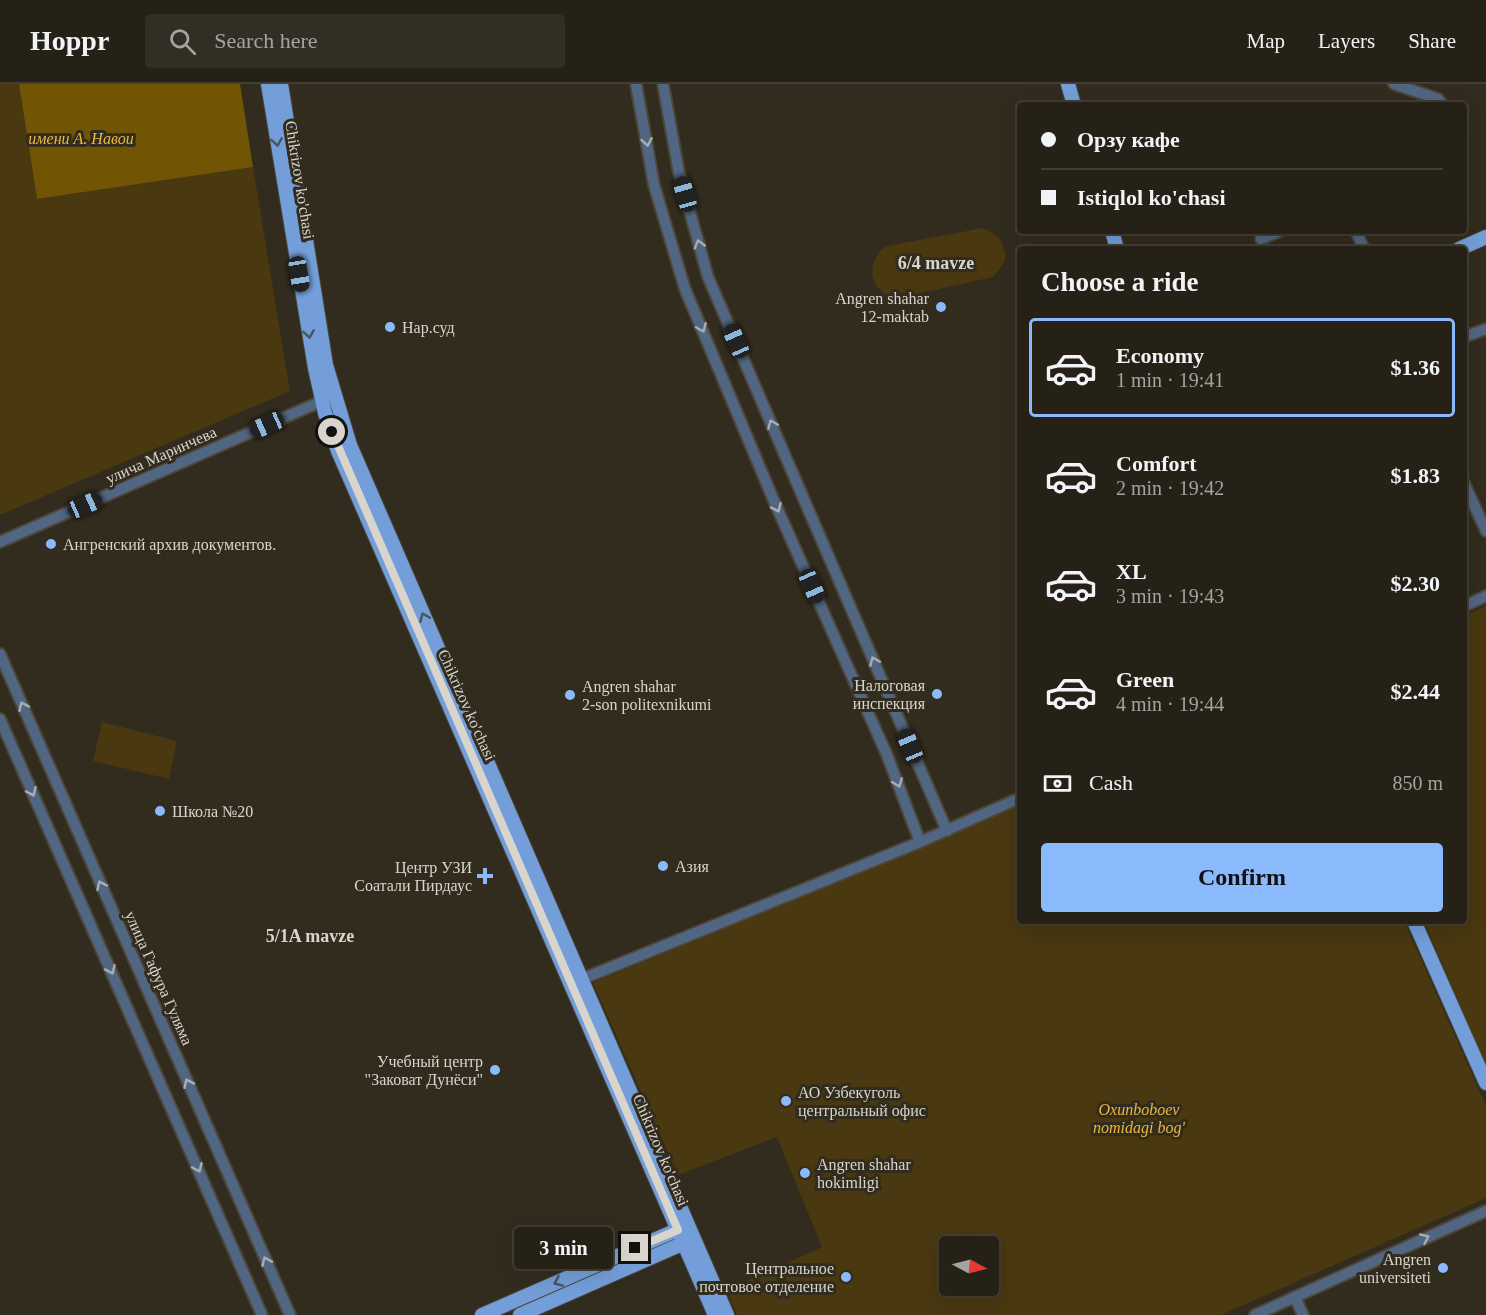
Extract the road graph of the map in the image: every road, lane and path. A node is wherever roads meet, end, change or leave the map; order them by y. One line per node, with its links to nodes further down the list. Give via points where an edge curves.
1 (268, 84): 15 (main road, Chikrizov ko'chasi, one-way to 15)
2 (281, 84): 15 (main road, Chikrizov ko'chasi)
3 (636, 84): 26 (street, one-way to 26, via 654,185 685,289 887,755)
4 (663, 84): 25 (street, one-way to 4, via 708,277 679,173)
5 (1068, 84): 7 (main road)
6 (1394, 84): 8 (street)
7 (1073, 102)
8 (1440, 102)
9 (1273, 234): 11 (street)
10 (1486, 237): 12 (main road)
11 (1261, 239)
12 (1466, 246)
13 (1486, 329): 14 (street)
14 (1467, 337)
15 (328, 398): 19 (street, улича Маринчева); 28 (main road, Chikrizov ko'chasi, one-way to 15); 30 (main road, Chikrizov ko'chasi, via 343,462)
16 (1467, 487): 17 (street)
17 (1481, 508): 18 (street)
18 (1486, 531)
19 (0, 542)
20 (1486, 596): 21 (street)
21 (1467, 605)
22 (0, 654): 35 (street, улица Гафура Гуляма, one-way to 22)
23 (0, 719): 34 (street, one-way to 34)
24 (1017, 799): 25 (street)
25 (947, 831): 26 (street)
26 (920, 842): 28 (street)
27 (1415, 924): 29 (main road)
28 (582, 979): 30 (main road, Chikrizov ko'chasi)
29 (1486, 1083)
30 (668, 1193): 32 (main road, Chikrizov ko'chasi)
31 (1486, 1210): 33 (street, one-way to 31)
32 (686, 1234): 36 (main road, one-way to 36); 37 (main road); 38 (main road, Chikrizov ko'chasi); 39 (main road, Chikrizov ko'chasi)
33 (1295, 1297): 40 (street); 41 (street)
34 (262, 1315)
35 (290, 1315)
36 (482, 1315)
37 (520, 1315)
38 (715, 1315)
39 (727, 1315)
40 (1255, 1315)
41 (1303, 1315)

